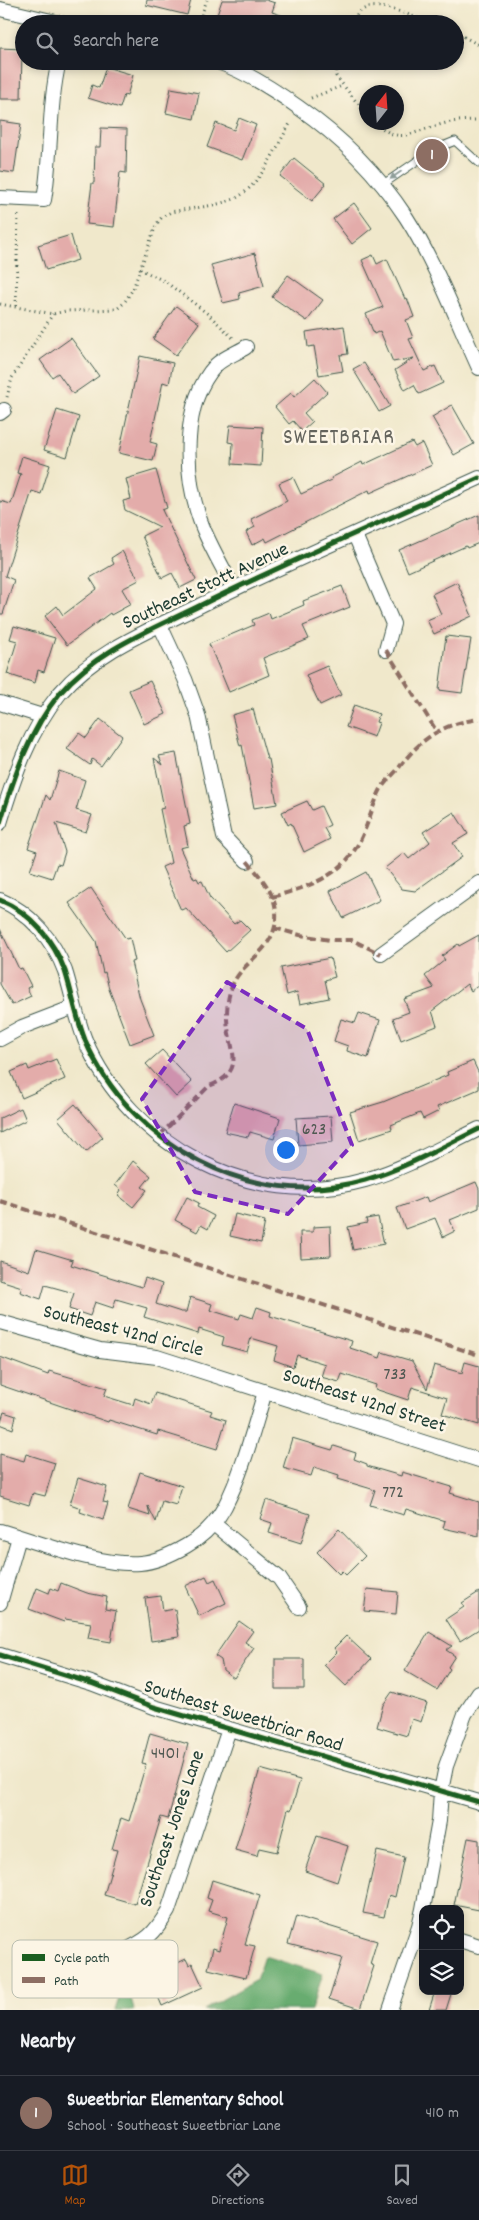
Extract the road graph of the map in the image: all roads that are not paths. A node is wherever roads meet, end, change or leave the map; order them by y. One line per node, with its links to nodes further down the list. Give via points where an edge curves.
1 (0, 9): 2 (street)
2 (26, 15)
3 (57, 70): 7 (street, via 52,96 49,176 44,200)
4 (233, 70): 6 (street, via 276,91 308,114 352,150)
5 (479, 163): 6 (lane, one-way to 6, via 454,141 433,150)
6 (382, 185): 9 (street, via 427,255)
7 (0, 198)
8 (246, 347): 12 (street, via 217,364 205,382 192,418 188,458 189,477 200,520)
9 (479, 368)
10 (479, 478): 11 (street, Southeast Stott Avenue)
11 (355, 534): 12 (street, Southeast Stott Avenue); 14 (street, via 393,624)
12 (234, 589): 13 (street, Southeast Stott Avenue)
13 (160, 625): 16 (street, Southeast Stott Avenue, via 120,644 79,674); 18 (street, via 198,715 224,836)
14 (386, 650)
15 (0, 703): 16 (street)
16 (42, 716): 17 (street, Southeast Stott Avenue, via 16,773)
17 (0, 823)
18 (247, 861)
19 (479, 883): 21 (street)
20 (0, 900): 22 (street, via 33,921 46,936 64,970)
21 (381, 954)
22 (74, 1008): 23 (street); 24 (street, via 85,1040 109,1084 146,1127 200,1163 242,1179 301,1187 324,1187 364,1180)
23 (0, 1039)
24 (479, 1130)
25 (0, 1322): 26 (street, Southeast 42nd Circle, via 100,1350 157,1357)
26 (266, 1392): 27 (street, Southeast 42nd Street); 28 (street, via 232,1490)
27 (479, 1460)
28 (214, 1524): 30 (street, via 175,1552 141,1564 101,1560); 32 (street, via 279,1578)
29 (0, 1531): 30 (street)
30 (19, 1537): 31 (street)
31 (0, 1603)
32 (299, 1607)
33 (0, 1655): 35 (street, Southeast Sweetbriar Road)
34 (479, 1693): 36 (street, via 454,1740)
35 (228, 1729): 36 (street, Southeast Sweetbriar Road); 40 (street, Southeast Jones Lane, via 168,1911)
36 (441, 1791): 37 (street, Southeast Sweetbriar Road); 38 (street, via 439,1821)
37 (479, 1802)
38 (424, 1905)
39 (419, 1932): 43 (street)
40 (146, 1940)
41 (464, 1941): 42 (street)
42 (479, 1946)
43 (390, 2010)

